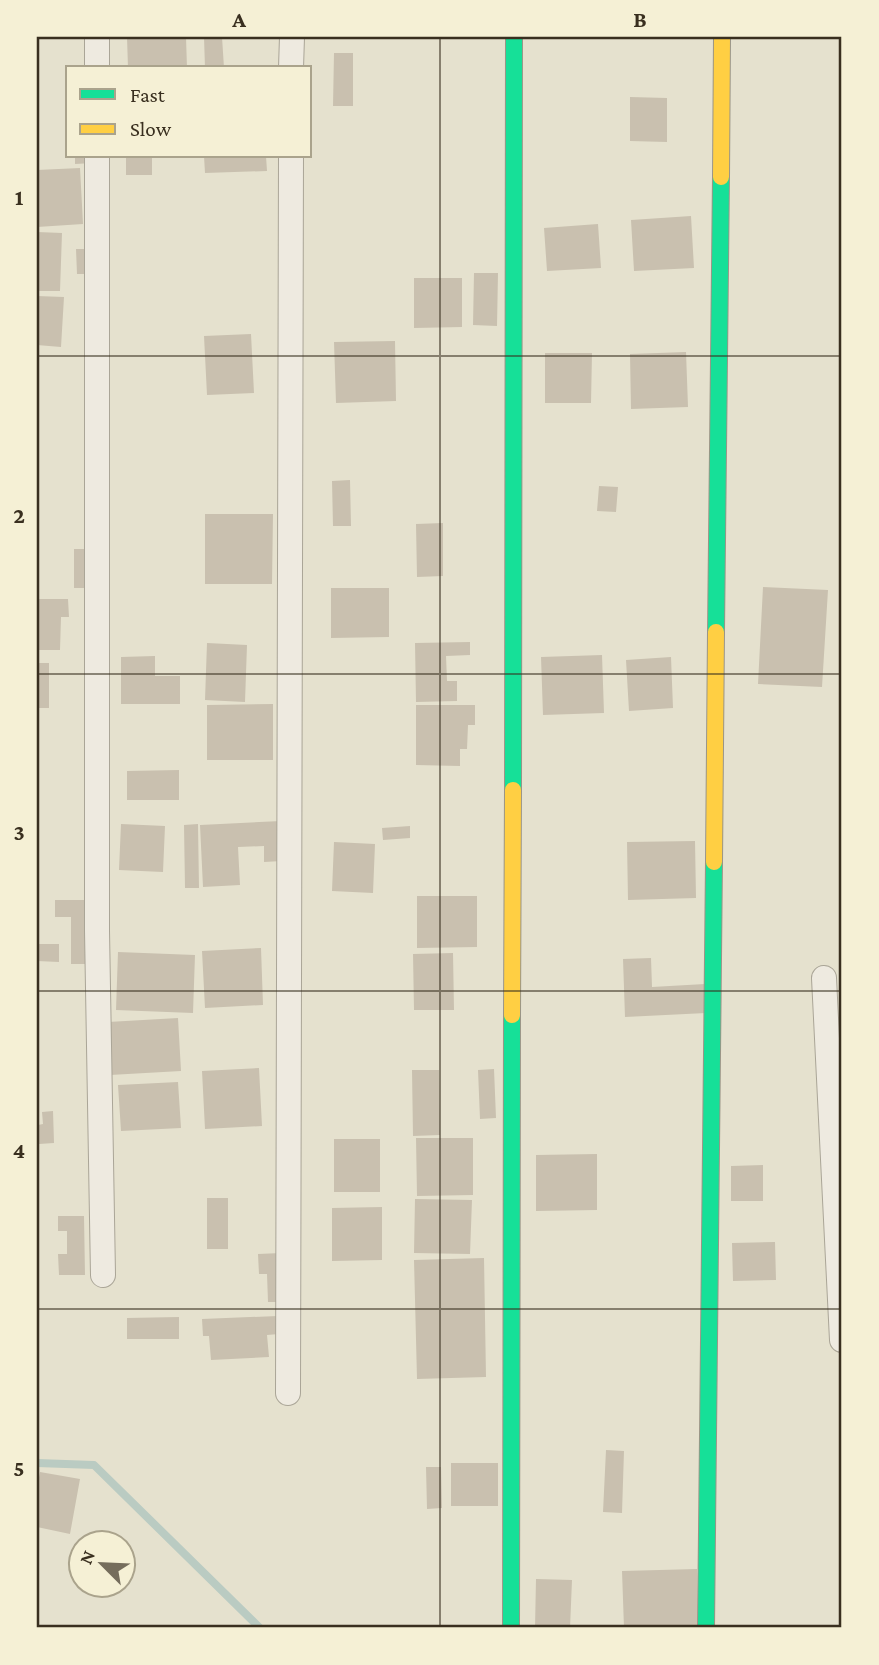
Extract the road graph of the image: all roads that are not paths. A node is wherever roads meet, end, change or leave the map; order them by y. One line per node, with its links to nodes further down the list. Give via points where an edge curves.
1 (97, 37): 5 (street)
2 (292, 37): 6 (street)
3 (514, 37): 13 (street)
4 (722, 37): 14 (street)
5 (97, 66)
6 (292, 66)
7 (97, 158): 10 (street, via 97,931)
8 (291, 158): 12 (street)
9 (824, 978): 11 (street)
10 (103, 1275)
11 (842, 1340)
12 (288, 1393)
13 (511, 1628)
14 (706, 1628)

